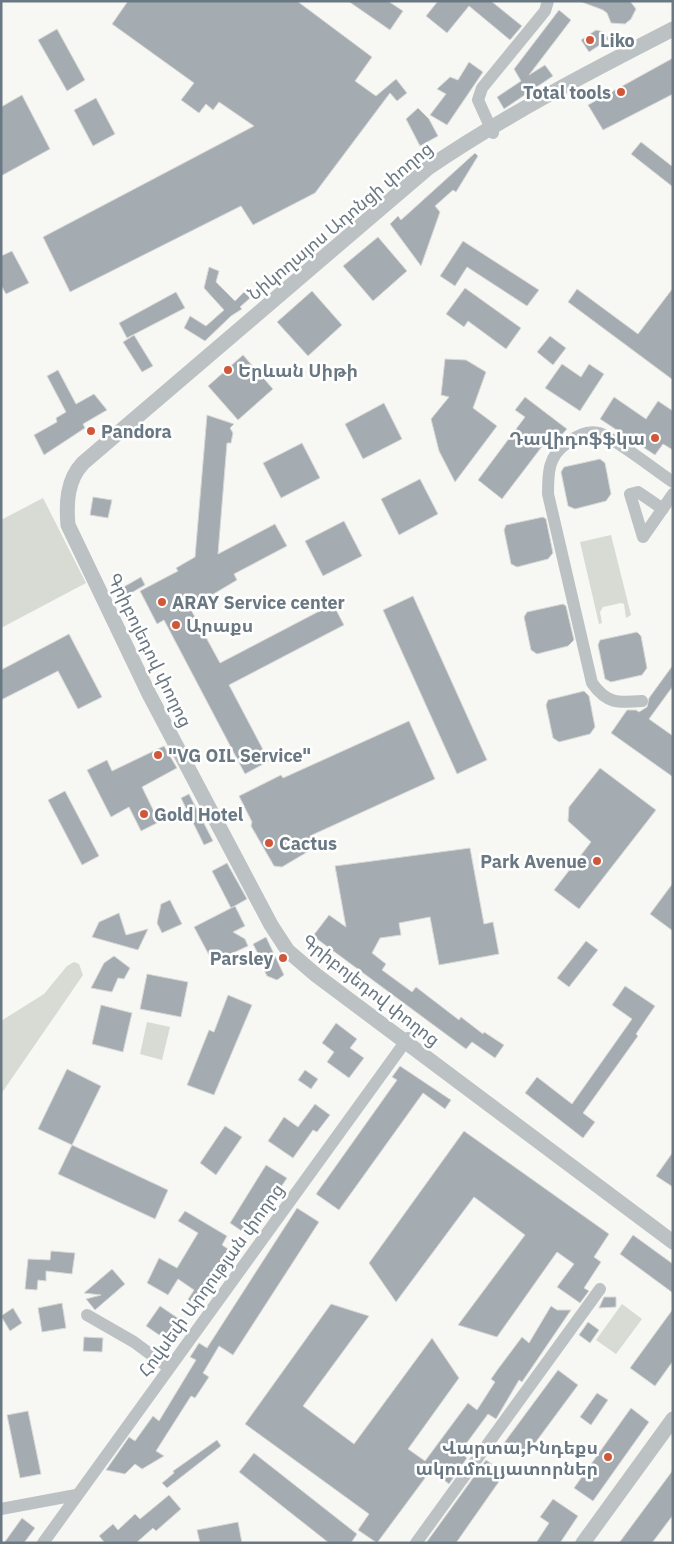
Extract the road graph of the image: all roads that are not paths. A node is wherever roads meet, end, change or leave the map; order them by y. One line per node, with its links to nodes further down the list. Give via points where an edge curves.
1 (548, 1): 4 (street, via 545,11 482,88 478,100)
2 (673, 29): 4 (street, Նիկողայոս Ադոնցի փողոց, via 560,88)
3 (673, 35): 4 (street, Նիկողայոս Ադոնցի փողոց)
4 (492, 130): 6 (street, Նիկողայոս Ադոնցի փողոց, via 431,174 188,380 84,471)
5 (673, 482): 9 (street, via 599,433 583,433 569,441 556,451 548,469 548,494 592,683 600,694 619,703)
6 (71, 491): 10 (street, Գրիբոյեդով փողոց, via 82,539 155,691 276,922 292,946)
7 (673, 494): 8 (street)
8 (662, 508)
9 (642, 701)
10 (407, 1040): 11 (street, Գրիբոյեդով փողոց); 12 (street, Գրիբոյեդով փողոց); 15 (street, Հովսեփ Արղության փողոց)
11 (673, 1234)
12 (673, 1242)
13 (600, 1289): 21 (street)
14 (87, 1315): 15 (street, via 134,1342)
15 (169, 1368): 18 (street, Հովսեփ Արղության փողոց)
16 (673, 1419): 22 (street)
17 (673, 1426): 23 (street)
18 (76, 1495): 19 (street); 20 (street, Հովսեփ Արղության փողոց)
19 (1, 1509)
20 (43, 1543)
21 (416, 1543)
22 (582, 1543)
23 (587, 1543)

